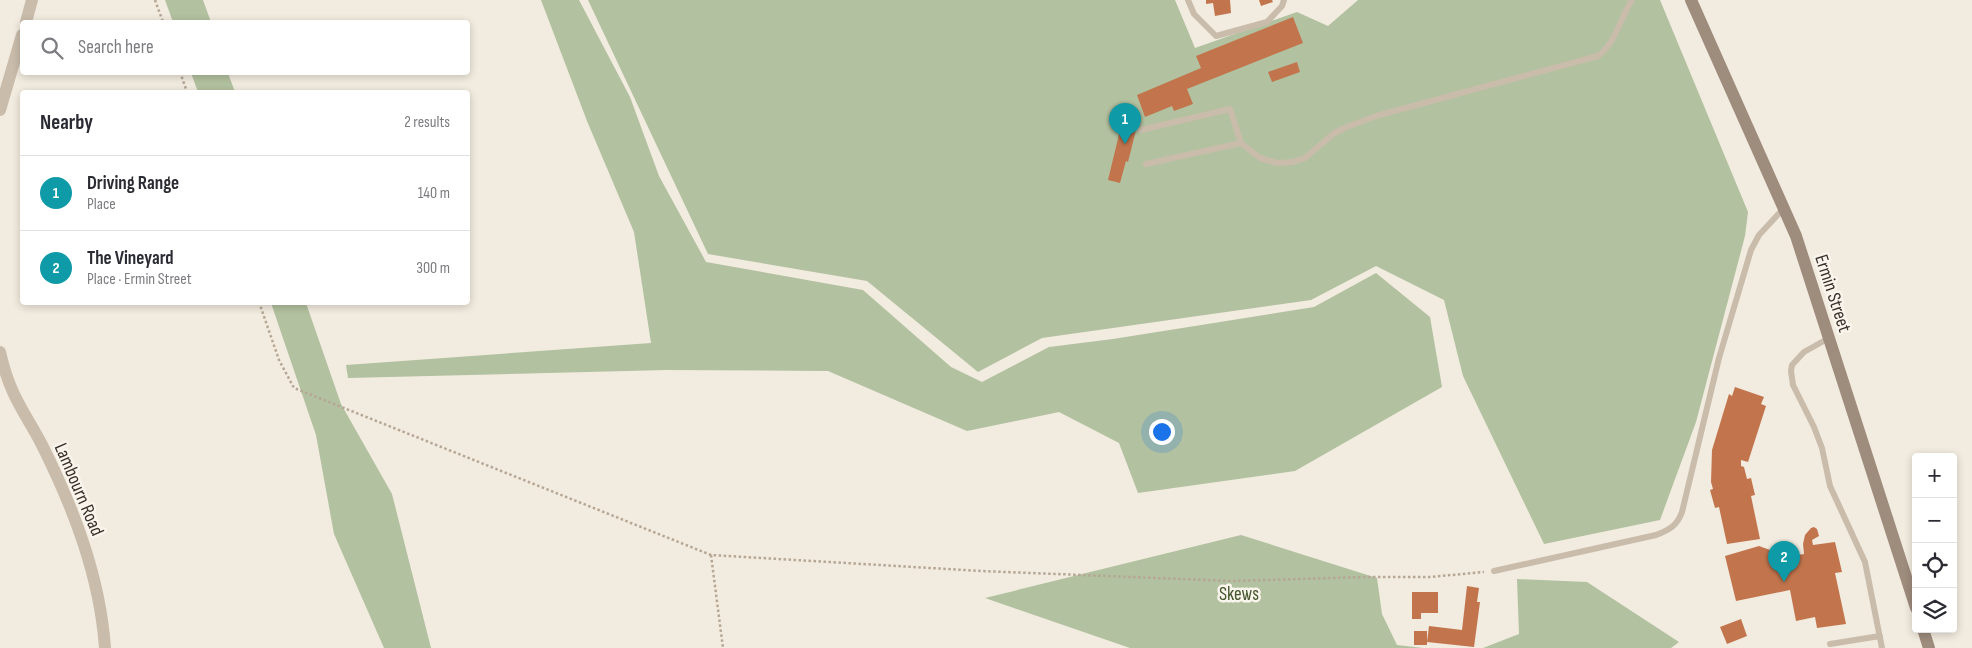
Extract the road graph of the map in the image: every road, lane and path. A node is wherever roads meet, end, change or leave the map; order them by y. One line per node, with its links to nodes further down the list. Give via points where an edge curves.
1 (32, 0): 7 (street)
2 (155, 0): 8 (path)
3 (1188, 0): 4 (lane, via 1194,14 1216,36 1267,22)
4 (1284, 0)
5 (1632, 0): 14 (lane, via 1608,48 1598,56 1376,116 1344,128 1305,158 1293,162 1277,163 1260,158)
6 (1691, 0): 16 (main road, Ermin Street)
7 (27, 20)
8 (162, 20)
9 (20, 42): 12 (street)
10 (181, 75): 11 (path)
11 (186, 90)
12 (0, 110)
13 (1141, 130): 14 (lane, via 1230,109)
14 (1241, 143): 15 (lane)
15 (1146, 164)
16 (1784, 208): 18 (main road, Ermin Street); 21 (lane, via 1759,235 1751,250 1719,358 1677,523 1670,530 1656,535)
17 (260, 305): 20 (path, via 279,360 294,388)
18 (1829, 338): 22 (main road, Ermin Street); 24 (lane, via 1804,352 1792,365 1793,385 1814,427 1830,486 1865,562)
19 (0, 352): 26 (street, Lambourn Road, via 12,390 42,445 89,559 103,618)
20 (711, 555): 21 (path, via 981,571 1232,581 1430,577); 27 (path)
21 (1494, 571)
22 (1912, 596)
23 (1924, 633): 29 (main road)
24 (1880, 636): 25 (lane); 28 (lane)
25 (1830, 644)
26 (104, 648)
27 (723, 648)
28 (1882, 648)
29 (1929, 648)

